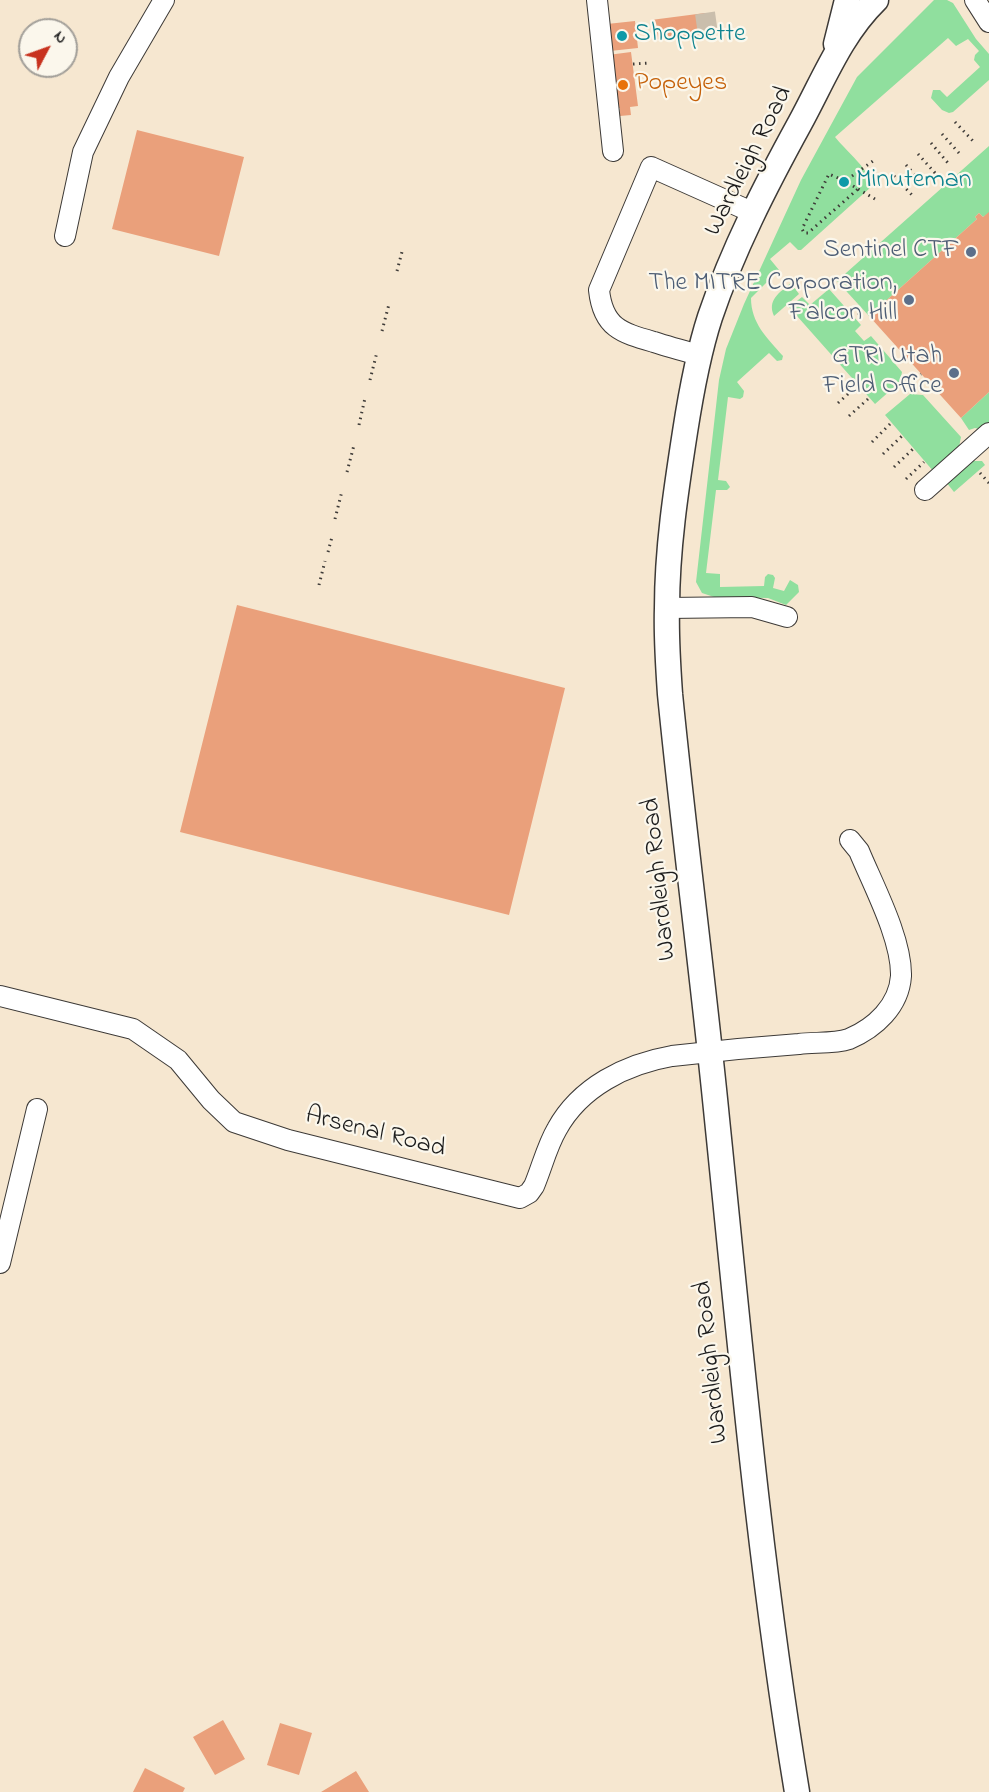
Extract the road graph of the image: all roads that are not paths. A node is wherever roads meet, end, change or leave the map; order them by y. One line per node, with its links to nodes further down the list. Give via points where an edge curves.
1 (164, 0): 10 (street, via 119,76 82,152)
2 (597, 0): 8 (street)
3 (847, 0): 7 (main road)
4 (876, 0): 7 (main road, Wardleigh Road)
5 (975, 0): 6 (street)
6 (989, 22)
7 (834, 56): 9 (main road, Wardleigh Road)
8 (613, 151)
9 (754, 213): 11 (main road, Wardleigh Road, via 718,294); 11 (street, via 651,167 599,290 606,316 624,334)
10 (64, 236)
11 (699, 356): 14 (main road, Wardleigh Road, via 679,471)
12 (989, 433): 13 (street)
13 (925, 490)
14 (667, 608): 15 (street, via 752,607); 18 (main road, Wardleigh Road, via 672,712)
15 (787, 617)
16 (850, 840): 18 (street, Arsenal Road, via 859,851 896,940 901,976 887,1011 878,1023 846,1040)
17 (0, 996): 18 (street, Arsenal Road, via 133,1029 178,1060 234,1122 288,1140 520,1198 530,1193 557,1129 581,1098 639,1064)
18 (710, 1052): 21 (main road, Wardleigh Road, via 748,1424 780,1691)
19 (37, 1109): 20 (street)
20 (0, 1263)
21 (797, 1792)

